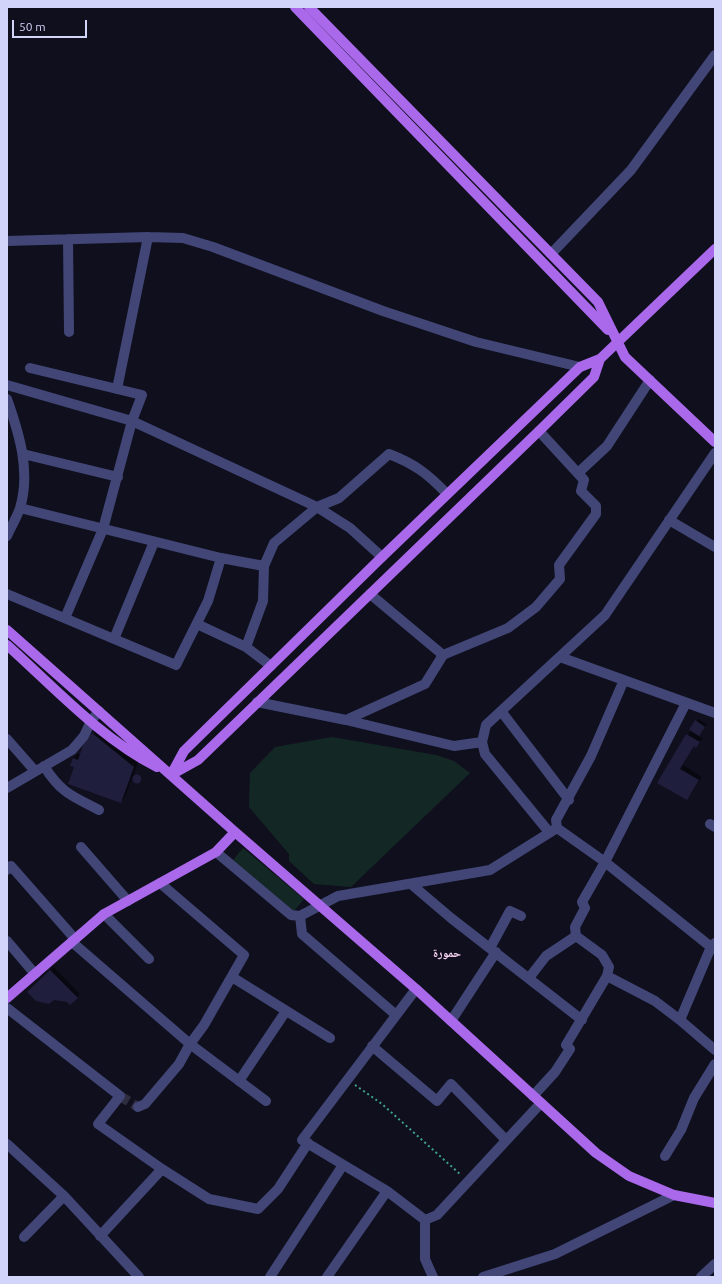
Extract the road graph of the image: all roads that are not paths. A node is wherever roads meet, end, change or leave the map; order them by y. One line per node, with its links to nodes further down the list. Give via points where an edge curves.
1 (295, 7): 10 (main road)
2 (309, 7): 8 (main road)
3 (715, 56): 8 (street, via 631,170)
4 (148, 237): 5 (street); 13 (street, via 183,238 213,246 383,311 476,342); 16 (street)
5 (68, 240): 6 (street); 9 (street)
6 (7, 241)
7 (715, 248): 10 (main road)
8 (551, 254): 10 (main road, via 598,302)
9 (70, 332)
10 (618, 340): 11 (main road); 14 (main road, via 625,357)
11 (600, 359): 13 (main road); 19 (main road, via 594,377)
12 (30, 368): 16 (street)
13 (580, 368): 25 (main road)
14 (650, 380): 20 (main road); 23 (street, via 607,446)
15 (7, 385): 18 (street)
16 (116, 389): 18 (street, via 142,395)
17 (7, 399): 22 (street)
18 (132, 421): 24 (street); 26 (street)
19 (539, 431): 23 (street); 37 (main road)
20 (715, 442)
21 (715, 453): 28 (street)
22 (23, 454): 24 (street); 27 (street, via 24,475)
23 (578, 473): 44 (street, via 584,480 581,491 596,506 596,514 559,565 560,579 536,607 508,628)
24 (118, 477): 29 (street)
25 (447, 494): 26 (street, via 431,477 410,462 389,454 339,498); 33 (main road)
26 (317, 507): 33 (street, via 350,528); 35 (street, via 274,544)
27 (20, 508): 29 (street); 30 (street)
28 (669, 520): 32 (street); 45 (street, via 605,615)
29 (103, 530): 31 (street); 38 (street)
30 (7, 536)
31 (154, 542): 34 (street); 41 (street)
32 (715, 547)
33 (382, 557): 46 (main road)
34 (221, 558): 35 (street); 39 (street, via 208,601)
35 (264, 566): 43 (street, via 263,601)
36 (7, 594): 38 (street)
37 (370, 594): 44 (street); 48 (main road)
38 (65, 618): 41 (street)
39 (197, 624): 41 (street, via 176,665); 43 (street)
40 (7, 630): 50 (main road)
41 (114, 639)
42 (7, 645): 54 (main road)
43 (246, 647): 46 (street)
44 (443, 655): 53 (street, via 425,684)
45 (560, 657): 47 (street); 51 (street)
46 (271, 666): 58 (main road, via 184,751)
47 (624, 680): 49 (street); 60 (street)
48 (257, 702): 53 (street); 58 (main road, via 198,760)
49 (686, 703): 52 (street); 66 (street)
50 (99, 711): 54 (street); 58 (main road)
51 (501, 711): 56 (street, via 486,725); 60 (street)
52 (715, 713)
53 (346, 720): 56 (street, via 454,746)
54 (91, 721): 57 (street, via 84,736 72,750); 58 (main road, via 133,756)
55 (7, 739): 57 (street)
56 (482, 742): 62 (street, via 485,754)
57 (40, 768): 59 (street); 61 (street, via 70,795)
58 (171, 775): 63 (main road)
59 (7, 788)
60 (569, 800): 62 (street, via 556,820)
61 (99, 810)
62 (553, 830): 66 (street); 69 (street, via 490,870)
63 (235, 832): 65 (main road); 71 (main road)
64 (81, 847): 70 (street)
65 (216, 852): 68 (main road); 73 (street, via 291,915)
66 (605, 862): 75 (street, via 582,902 585,908 575,927); 78 (street)
67 (7, 870): 76 (street, via 11,866)
68 (160, 883): 70 (main road); 83 (street, via 244,955)
69 (411, 884): 71 (street, via 338,896); 79 (street)
70 (128, 901): 72 (main road)
71 (321, 906): 73 (street); 85 (main road)
72 (104, 914): 76 (main road); 80 (street)
73 (300, 916): 89 (street, via 302,934)
74 (520, 916): 79 (street, via 510,910)
75 (576, 936): 82 (street, via 602,955 609,967); 84 (street, via 546,956)
76 (74, 940): 81 (main road); 94 (street)
77 (7, 941): 81 (street)
78 (714, 946): 91 (street)
79 (493, 950): 84 (street); 92 (street)
80 (149, 959)
81 (35, 974): 86 (main road)
82 (607, 976): 90 (street); 91 (street, via 655,1001)
83 (232, 977): 88 (street); 94 (street)
84 (529, 978): 90 (street)
85 (416, 989): 89 (street); 92 (main road)
86 (7, 998)
87 (7, 1008): 107 (street, via 120,1096 98,1124)
88 (286, 1011): 93 (street); 98 (street)
89 (396, 1015): 95 (street)
90 (582, 1020): 99 (street, via 566,1045 570,1049)
91 (680, 1020): 96 (street)
92 (451, 1021): 99 (main road)
93 (330, 1038)
94 (190, 1044): 98 (street); 101 (street, via 179,1064 145,1104)
95 (372, 1046): 102 (street, via 437,1101 451,1084); 104 (street, via 302,1140)
96 (715, 1050)
97 (715, 1064): 105 (street, via 694,1098 681,1130)
98 (239, 1081): 100 (street)
99 (537, 1100): 102 (street); 109 (main road, via 596,1153 629,1176)
100 (266, 1101)
101 (138, 1107)
102 (506, 1140): 112 (street, via 437,1215)
103 (7, 1144): 110 (street)
104 (308, 1144): 106 (street); 107 (street, via 278,1189 258,1209 209,1199)
105 (665, 1156)
106 (343, 1165): 108 (street); 117 (street)
107 (162, 1169): 113 (street)
108 (386, 1191): 112 (street); 118 (street)
109 (674, 1195): 111 (main road); 120 (street, via 555,1254)
110 (64, 1196): 113 (street); 114 (street)
111 (715, 1203)
112 (425, 1220): 119 (street, via 425,1258)
113 (100, 1236): 116 (street)
114 (24, 1237)
115 (715, 1264): 121 (street)
116 (139, 1277)
117 (270, 1277)
118 (327, 1277)
119 (433, 1277)
120 (485, 1277)
121 (701, 1277)

